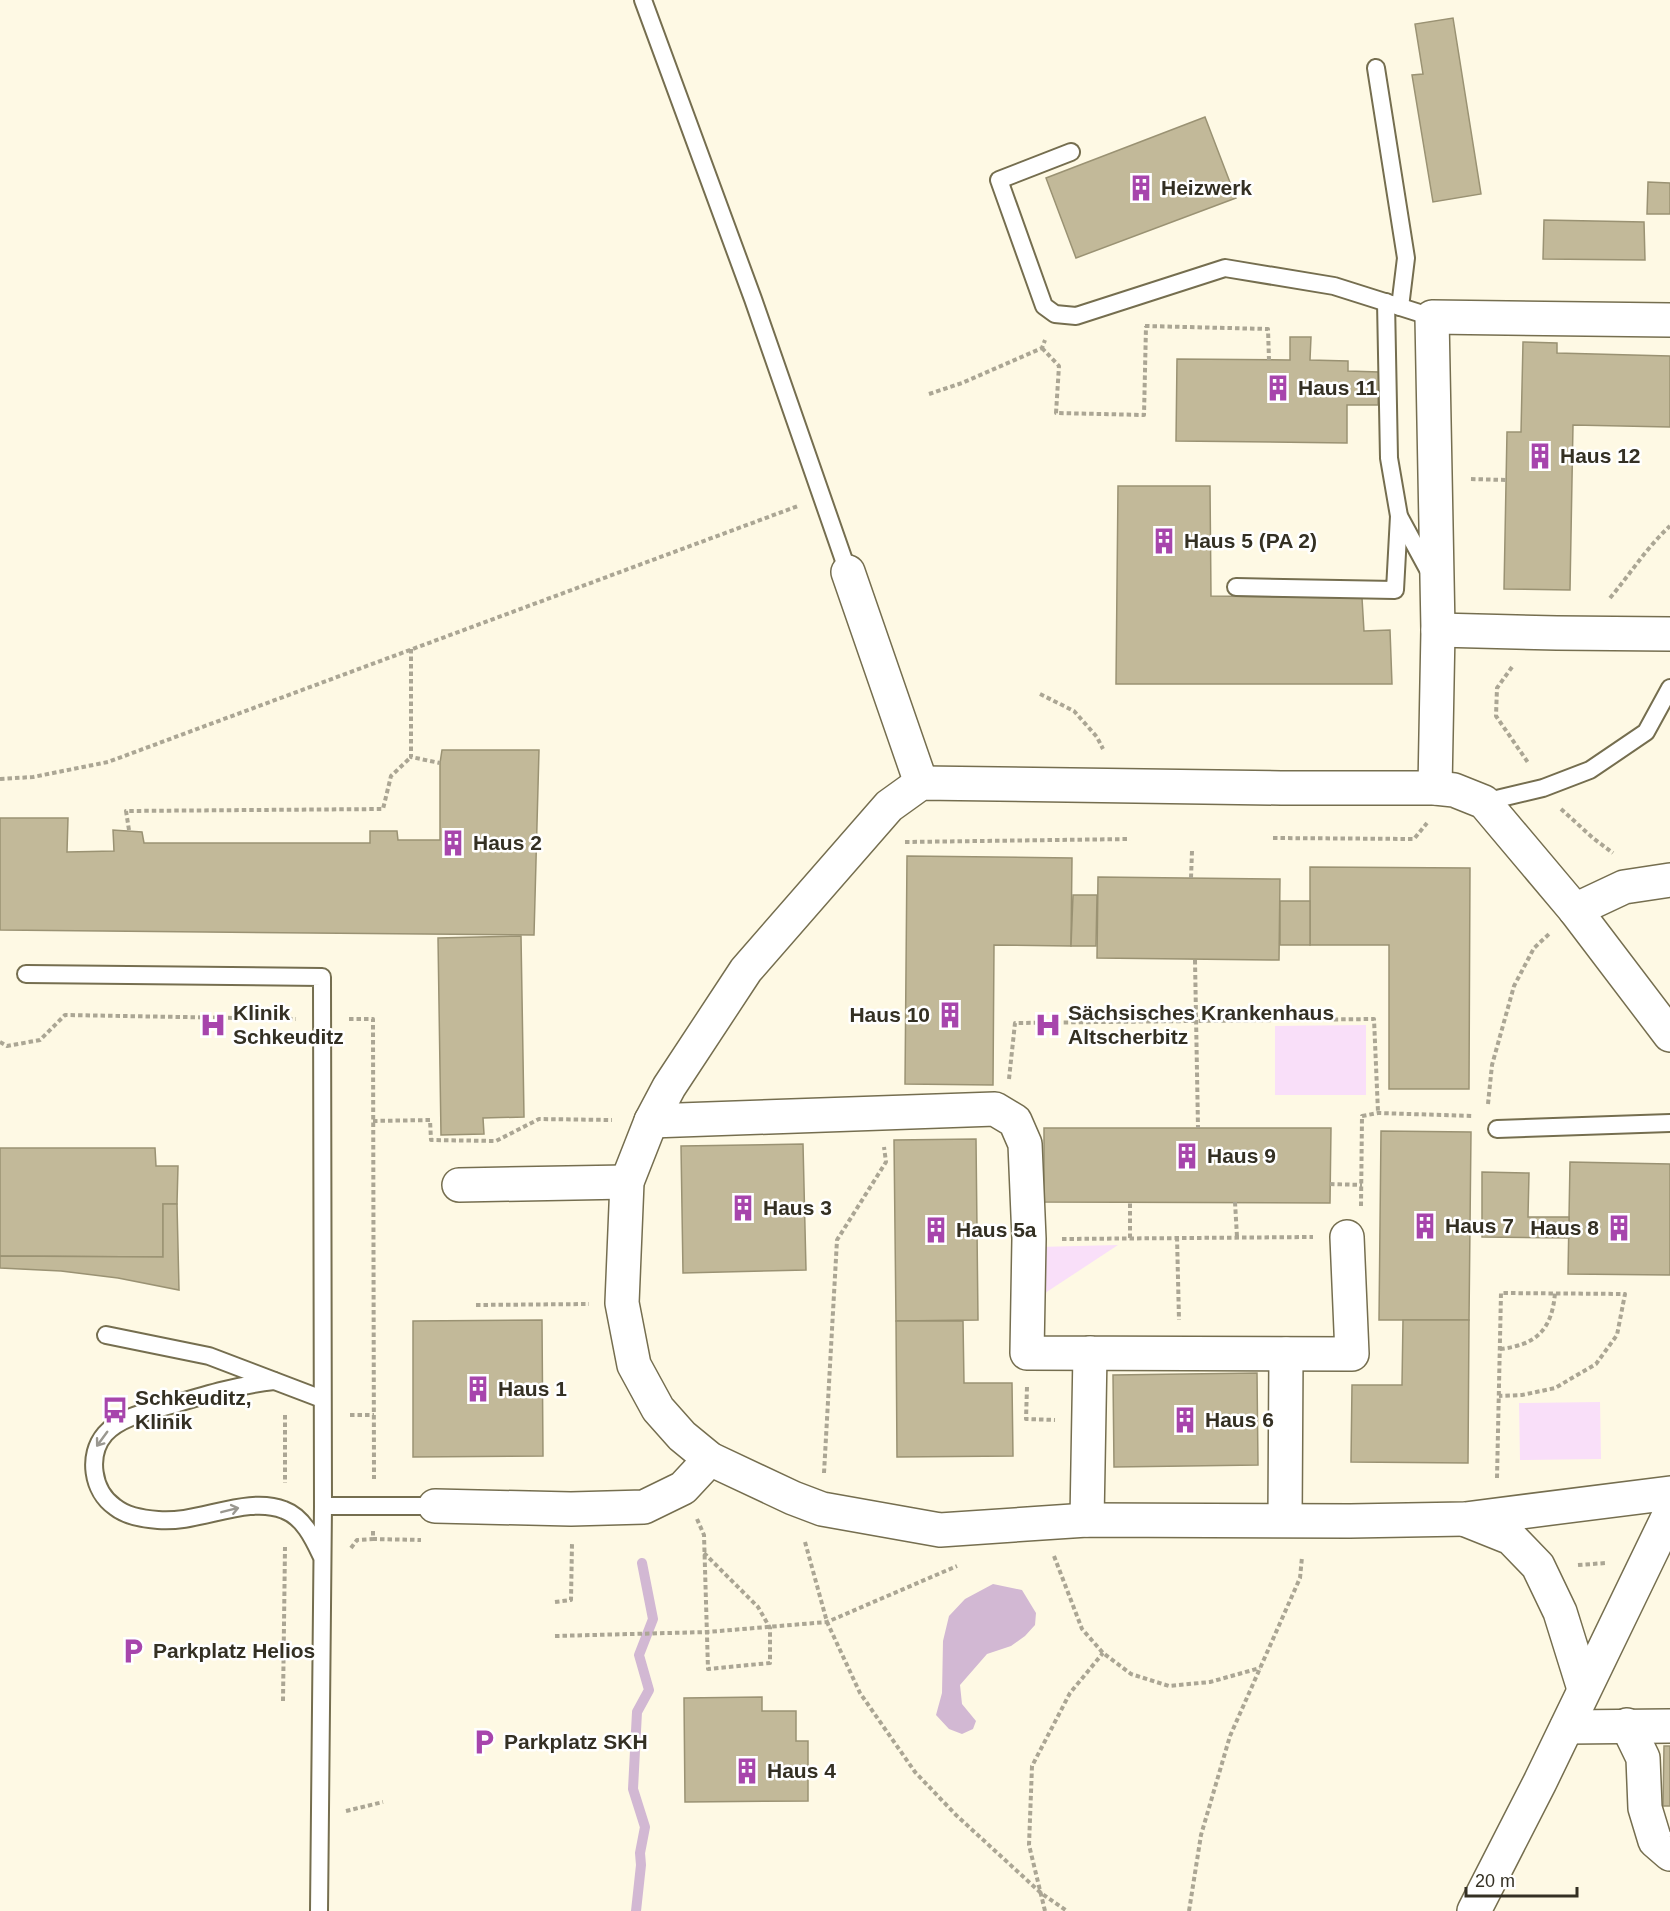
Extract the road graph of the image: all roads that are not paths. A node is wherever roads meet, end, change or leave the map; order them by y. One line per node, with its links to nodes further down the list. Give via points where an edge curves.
1 (643, 0): 8 (lane)
2 (1376, 68): 4 (lane, via 1406,258)
3 (1071, 152): 4 (lane, via 999,180 1044,306 1055,314 1076,316 1225,268 1334,286)
4 (1393, 305): 5 (lane); 7 (lane, via 1389,458)
5 (1432, 317): 6 (street); 9 (street)
6 (1670, 320)
7 (1399, 516): 9 (lane); 10 (lane, via 1395,590)
8 (848, 572): 14 (street)
9 (1436, 583): 11 (street)
10 (1236, 587)
11 (1438, 630): 12 (street); 15 (street)
12 (1670, 634)
13 (1670, 688): 16 (lane, via 1646,732 1590,770 1543,788)
14 (921, 783): 15 (street); 21 (street, via 889,806 746,970)
15 (1445, 789): 16 (street)
16 (1484, 802): 18 (street)
17 (1670, 880): 18 (street, via 1624,887)
18 (1575, 910): 20 (street)
19 (26, 974): 31 (lane, via 322,977)
20 (1670, 1035)
21 (651, 1121): 24 (street); 28 (street, via 995,1108 1015,1121 1025,1144 1029,1239 1027,1353)
22 (1670, 1123): 23 (lane)
23 (1497, 1129)
24 (627, 1182): 25 (street); 32 (street, via 622,1303 634,1365 658,1409)
25 (459, 1185)
26 (1347, 1237): 29 (street, via 1352,1354)
27 (106, 1335): 30 (lane, via 209,1356)
28 (1090, 1353): 29 (street); 38 (street)
29 (1286, 1354): 39 (street)
30 (274, 1381): 31 (lane); 40 (lane, one-way to 40, via 229,1388 119,1424 97,1444 94,1473 114,1507 137,1517 186,1520 258,1506 285,1510 305,1527)
31 (322, 1400): 34 (lane)
32 (710, 1459): 35 (street, via 683,1488 644,1507); 38 (street, via 808,1504 940,1530)
33 (1670, 1492): 37 (street)
34 (323, 1506): 35 (lane); 40 (lane)
35 (435, 1506)
36 (1670, 1513): 41 (street)
37 (1480, 1517): 39 (street); 41 (street, via 1511,1538 1538,1566 1560,1612)
38 (1087, 1520): 39 (street)
39 (1295, 1520)
40 (322, 1558): 46 (lane)
41 (1584, 1689): 43 (street)
42 (1627, 1725): 43 (street); 44 (street); 45 (street, via 1643,1758 1645,1808 1655,1841)
43 (1568, 1726): 47 (street)
44 (1670, 1726)
45 (1670, 1854)
46 (319, 1911)
47 (1473, 1911)

